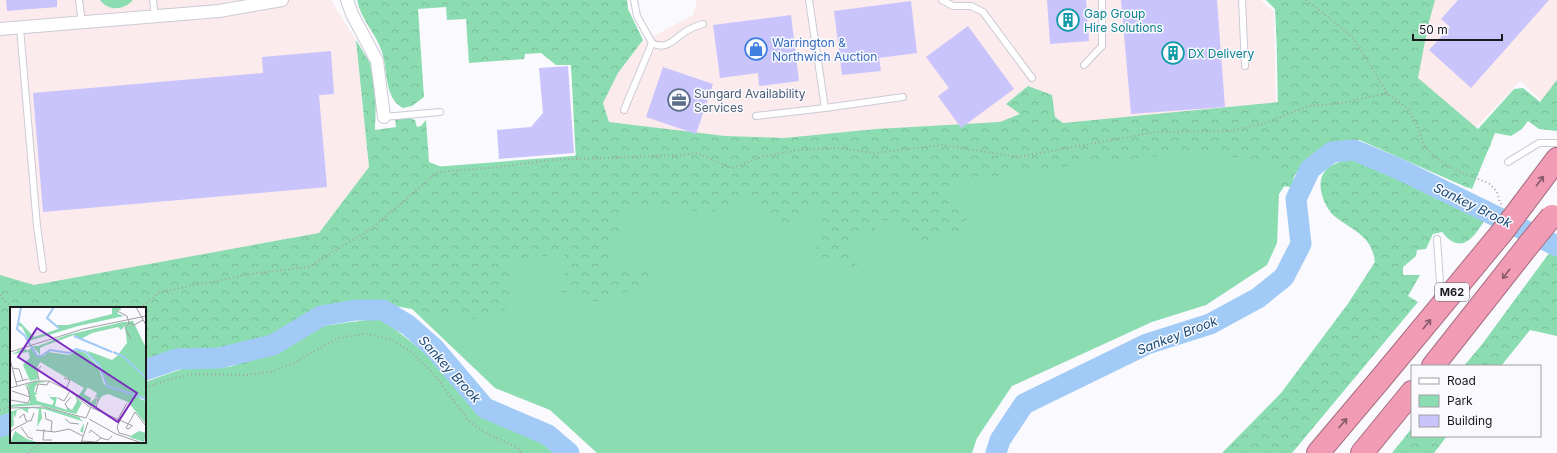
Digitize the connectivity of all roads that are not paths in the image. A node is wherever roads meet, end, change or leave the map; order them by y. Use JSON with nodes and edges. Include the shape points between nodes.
{"nodes":[{"id":1,"x":79,"y":0,"type":"edge"},
{"id":2,"x":153,"y":0,"type":"edge"},
{"id":3,"x":282,"y":0,"type":"edge"},
{"id":4,"x":347,"y":0,"type":"edge"},
{"id":5,"x":634,"y":0,"type":"edge"},
{"id":6,"x":809,"y":0,"type":"edge"},
{"id":7,"x":942,"y":0,"type":"edge"},
{"id":8,"x":1102,"y":0,"type":"edge"},
{"id":9,"x":1242,"y":0,"type":"edge"},
{"id":10,"x":264,"y":2,"type":"edge"},
{"id":11,"x":972,"y":3,"type":"edge"},
{"id":12,"x":155,"y":16,"type":"junction"},
{"id":13,"x":82,"y":23,"type":"junction"},
{"id":14,"x":702,"y":24,"type":"dead end"},
{"id":15,"x":20,"y":28,"type":"junction"},
{"id":16,"x":0,"y":29,"type":"edge"},
{"id":17,"x":652,"y":43,"type":"junction"},
{"id":18,"x":1084,"y":65,"type":"dead end"},
{"id":19,"x":1245,"y":66,"type":"dead end"},
{"id":20,"x":1032,"y":78,"type":"dead end"},
{"id":21,"x":902,"y":98,"type":"dead end"},
{"id":22,"x":825,"y":108,"type":"junction"},
{"id":23,"x":624,"y":110,"type":"dead end"},
{"id":24,"x":440,"y":112,"type":"dead end"},
{"id":25,"x":756,"y":116,"type":"dead end"},
{"id":26,"x":384,"y":117,"type":"joint"},
{"id":27,"x":1557,"y":143,"type":"edge"},
{"id":28,"x":1557,"y":159,"type":"edge"},
{"id":29,"x":1508,"y":162,"type":"dead end"},
{"id":30,"x":1554,"y":213,"type":"edge"},
{"id":31,"x":1437,"y":238,"type":"dead end"},
{"id":32,"x":44,"y":269,"type":"dead end"},
{"id":33,"x":1442,"y":305,"type":"junction"},
{"id":34,"x":1434,"y":365,"type":"edge"},
{"id":35,"x":1411,"y":393,"type":"edge"},
{"id":36,"x":1318,"y":453,"type":"edge"},
{"id":37,"x":1362,"y":453,"type":"edge"}],
"edges":[{"from":1,"to":13,"type":"lane"},
{"from":2,"to":12,"type":"lane"},
{"from":3,"to":10,"type":"street"},
{"from":4,"to":26,"type":"street","via":[[377,61]]},
{"from":5,"to":17,"type":"lane","via":[[637,16]]},
{"from":6,"to":22,"type":"lane"},
{"from":7,"to":11,"type":"lane","via":[[953,6]]},
{"from":8,"to":18,"type":"lane","via":[[1102,46]]},
{"from":9,"to":19,"type":"lane"},
{"from":10,"to":12,"type":"street","via":[[219,11]]},
{"from":11,"to":20,"type":"lane","via":[[987,17]]},
{"from":12,"to":13,"type":"street"},
{"from":13,"to":15,"type":"street"},
{"from":14,"to":17,"type":"lane","via":[[684,32],[669,44],[662,46]]},
{"from":15,"to":16,"type":"street"},
{"from":15,"to":32,"type":"lane","via":[[36,217]]},
{"from":17,"to":23,"type":"lane"},
{"from":21,"to":22,"type":"lane"},
{"from":22,"to":25,"type":"lane"},
{"from":24,"to":26,"type":"lane"},
{"from":27,"to":29,"type":"lane","via":[[1540,143]]},
{"from":33,"to":28,"type":"highway","number":"M62","one_way":true,"bridge":true,"via":[[1503,231],[1516,205]]},
{"from":30,"to":34,"type":"highway","number":"M62","one_way":true,"bridge":true},
{"from":31,"to":33,"type":"lane"},
{"from":36,"to":33,"type":"highway","number":"M62","one_way":true},
{"from":35,"to":37,"type":"highway"}]}
